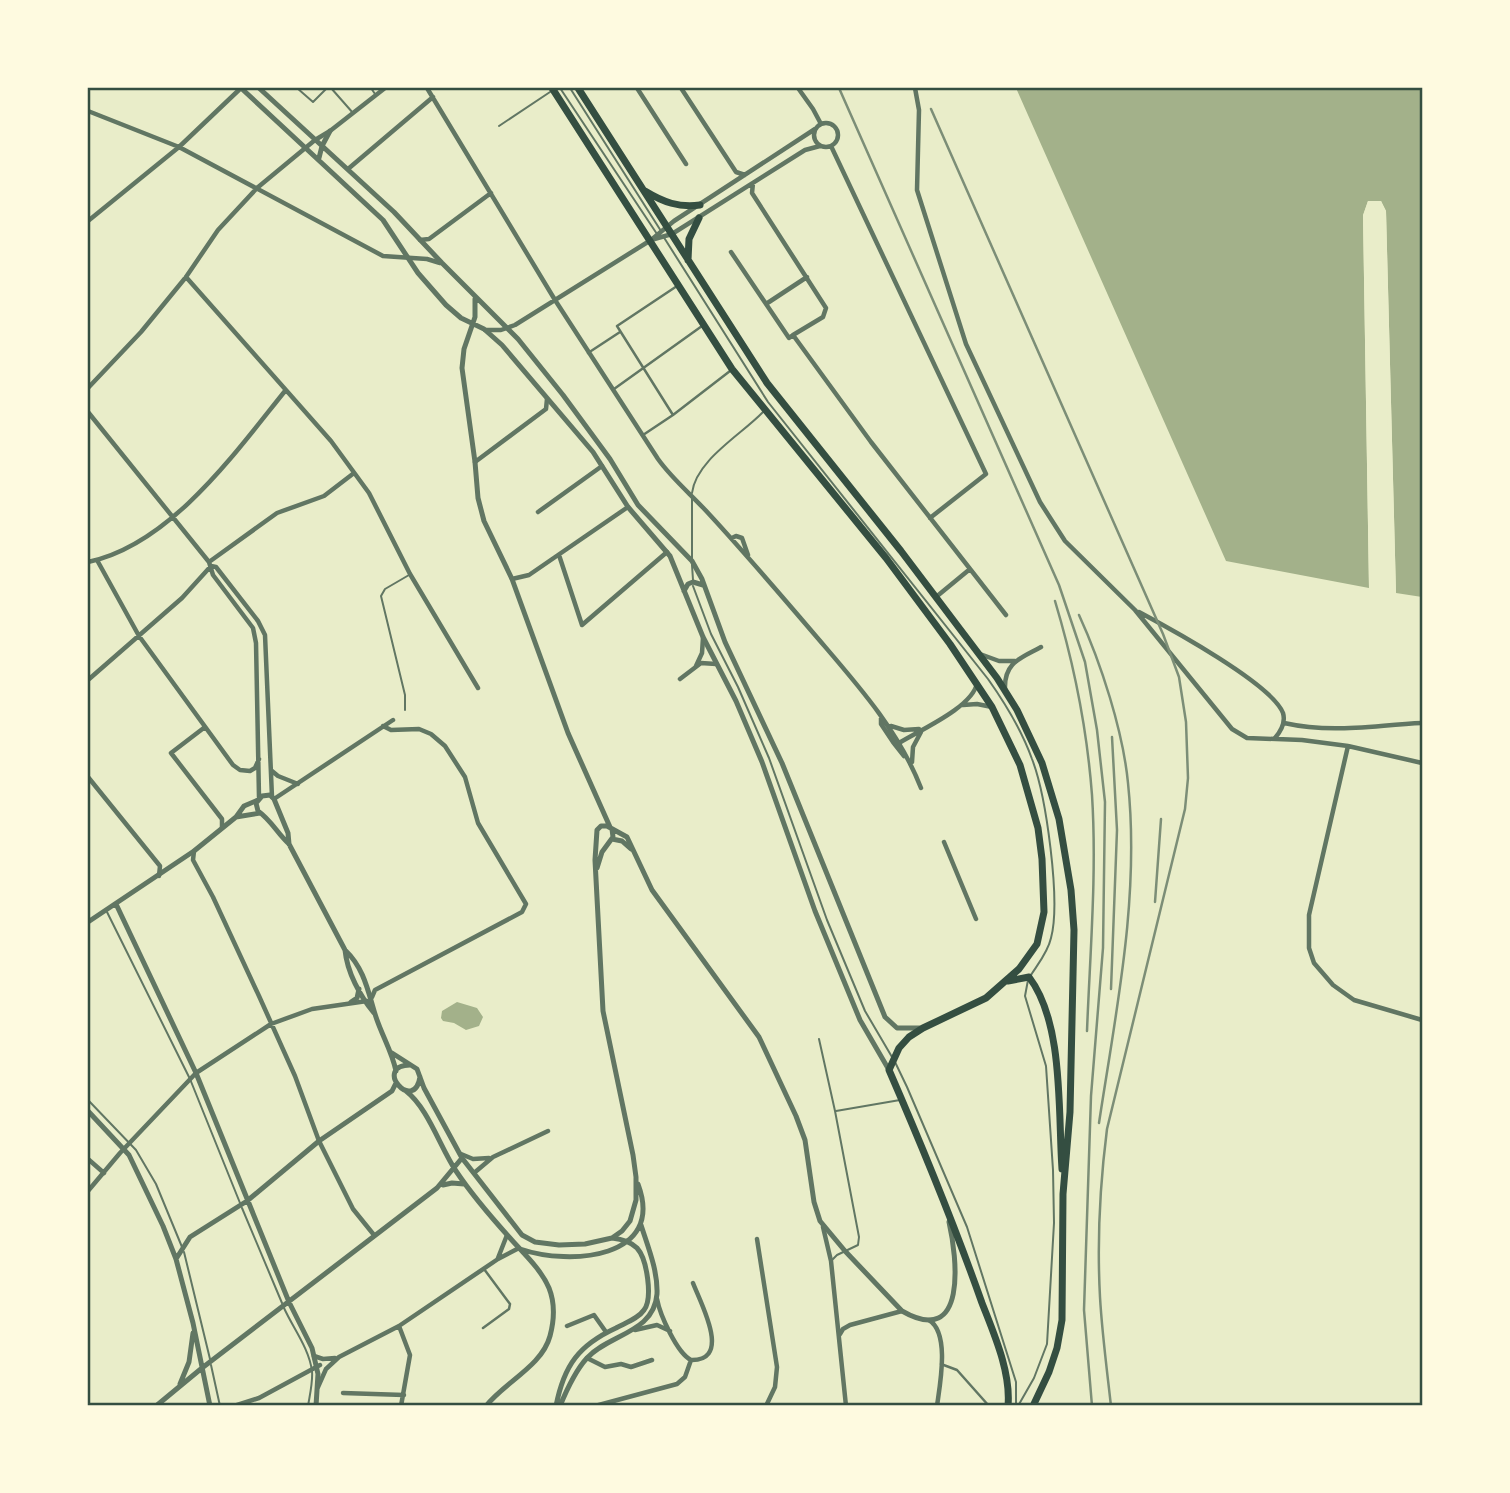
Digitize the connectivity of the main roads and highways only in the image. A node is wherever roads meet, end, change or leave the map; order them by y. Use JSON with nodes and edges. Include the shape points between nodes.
{"nodes":[{"id":1,"x":556,"y":88,"type":"edge"},
{"id":2,"x":578,"y":88,"type":"edge"},
{"id":3,"x":644,"y":191,"type":"junction"},
{"id":4,"x":701,"y":205,"type":"road end"},
{"id":5,"x":699,"y":218,"type":"road end"},
{"id":6,"x":659,"y":233,"type":"junction"},
{"id":7,"x":688,"y":261,"type":"junction"},
{"id":8,"x":1005,"y":982,"type":"junction"},
{"id":9,"x":1063,"y":1194,"type":"junction"},
{"id":10,"x":1008,"y":1405,"type":"edge"},
{"id":11,"x":1033,"y":1405,"type":"edge"}],
"edges":[{"from":1,"to":6,"type":"highway"},
{"from":2,"to":3,"type":"highway"},
{"from":3,"to":4,"type":"highway","via":[[672,204]]},
{"from":3,"to":6,"type":"highway"},
{"from":5,"to":7,"type":"highway","via":[[689,239]]},
{"from":6,"to":7,"type":"highway","via":[[673,234]]},
{"from":6,"to":8,"type":"highway","via":[[680,285],[732,369],[939,627],[977,682],[1010,744],[1038,828],[1044,886],[1043,927],[1037,944]]},
{"from":7,"to":9,"type":"highway","via":[[767,383],[979,653],[1005,690],[1042,763],[1059,818],[1074,930],[1070,1112]]},
{"from":8,"to":9,"type":"highway","via":[[1030,977],[1044,1000],[1051,1029]]},
{"from":8,"to":10,"type":"highway","via":[[986,998],[904,1042],[889,1070],[995,1339],[1008,1386]]},
{"from":9,"to":11,"type":"highway","via":[[1062,1320],[1049,1372]]}]}
